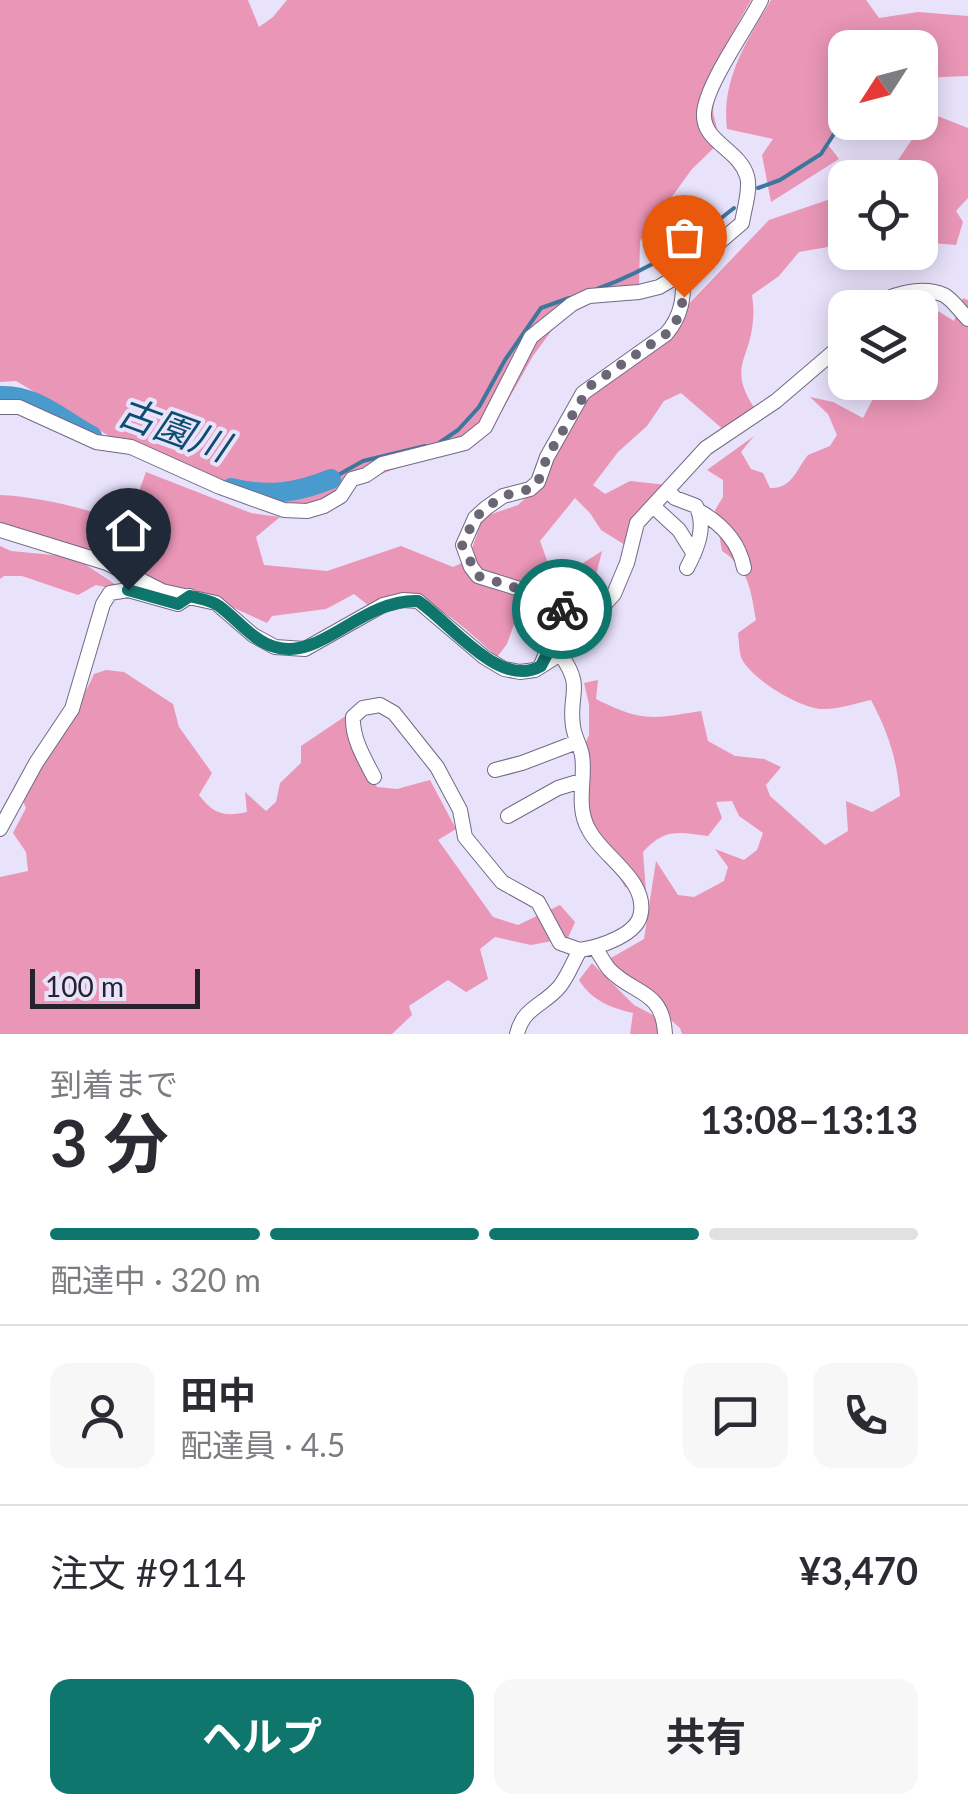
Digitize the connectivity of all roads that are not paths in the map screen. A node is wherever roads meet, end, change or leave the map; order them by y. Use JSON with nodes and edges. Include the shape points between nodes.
{"nodes":[{"id":1,"x":762,"y":0,"type":"edge"},
{"id":2,"x":683,"y":273,"type":"junction"},
{"id":3,"x":938,"y":295,"type":"edge"},
{"id":4,"x":968,"y":319,"type":"edge"},
{"id":5,"x":828,"y":357,"type":"edge"},
{"id":6,"x":0,"y":406,"type":"edge"},
{"id":7,"x":668,"y":491,"type":"junction"},
{"id":8,"x":653,"y":506,"type":"junction"},
{"id":9,"x":699,"y":511,"type":"junction"},
{"id":10,"x":0,"y":530,"type":"edge"},
{"id":11,"x":744,"y":568,"type":"dead end"},
{"id":12,"x":190,"y":596,"type":"junction"},
{"id":13,"x":560,"y":654,"type":"junction"},
{"id":14,"x":541,"y":666,"type":"junction"},
{"id":15,"x":577,"y":742,"type":"junction"},
{"id":16,"x":495,"y":770,"type":"dead end"},
{"id":17,"x":374,"y":777,"type":"dead end"},
{"id":18,"x":581,"y":781,"type":"junction"},
{"id":19,"x":508,"y":816,"type":"dead end"},
{"id":20,"x":0,"y":829,"type":"edge"},
{"id":21,"x":596,"y":948,"type":"junction"},
{"id":22,"x":580,"y":950,"type":"junction"},
{"id":23,"x":517,"y":1034,"type":"edge"},
{"id":24,"x":664,"y":1034,"type":"edge"}],
"edges":[{"from":1,"to":2,"type":"street","via":[[704,113],[707,130],[736,155],[748,179],[742,223]]},
{"from":2,"to":6,"type":"street","via":[[660,287],[572,304],[531,337],[485,427],[465,443],[382,464],[352,480],[341,496],[308,511],[284,510],[131,447],[96,442],[19,407]]},
{"from":2,"to":14,"type":"street","via":[[676,322],[583,393],[538,482],[486,508],[462,545],[478,576],[560,606],[563,628]]},
{"from":3,"to":4,"type":"street"},
{"from":5,"to":7,"type":"street","via":[[776,402],[706,448]]},
{"from":7,"to":8,"type":"street"},
{"from":7,"to":9,"type":"street"},
{"from":8,"to":9,"type":"street","via":[[679,530],[691,561]]},
{"from":8,"to":13,"type":"street","via":[[637,523],[614,594]]},
{"from":9,"to":11,"type":"street","via":[[729,535]]},
{"from":10,"to":12,"type":"street"},
{"from":12,"to":14,"type":"street","via":[[216,603],[275,647],[304,649],[384,605],[418,601],[504,670]]},
{"from":12,"to":20,"type":"street","via":[[178,604],[128,590],[110,593],[72,709]]},
{"from":13,"to":14,"type":"street"},
{"from":13,"to":15,"type":"street","via":[[571,668]]},
{"from":15,"to":16,"type":"street"},
{"from":15,"to":18,"type":"street"},
{"from":17,"to":22,"type":"street","via":[[352,724],[372,704],[394,713],[438,767],[466,837],[502,882],[538,902],[560,943]]},
{"from":18,"to":19,"type":"street"},
{"from":18,"to":21,"type":"street","via":[[586,827],[623,870],[642,908],[628,930]]},
{"from":21,"to":22,"type":"street"},
{"from":21,"to":24,"type":"street","via":[[610,970],[649,994],[662,1014]]},
{"from":22,"to":23,"type":"street","via":[[558,988],[528,1010]]}]}
